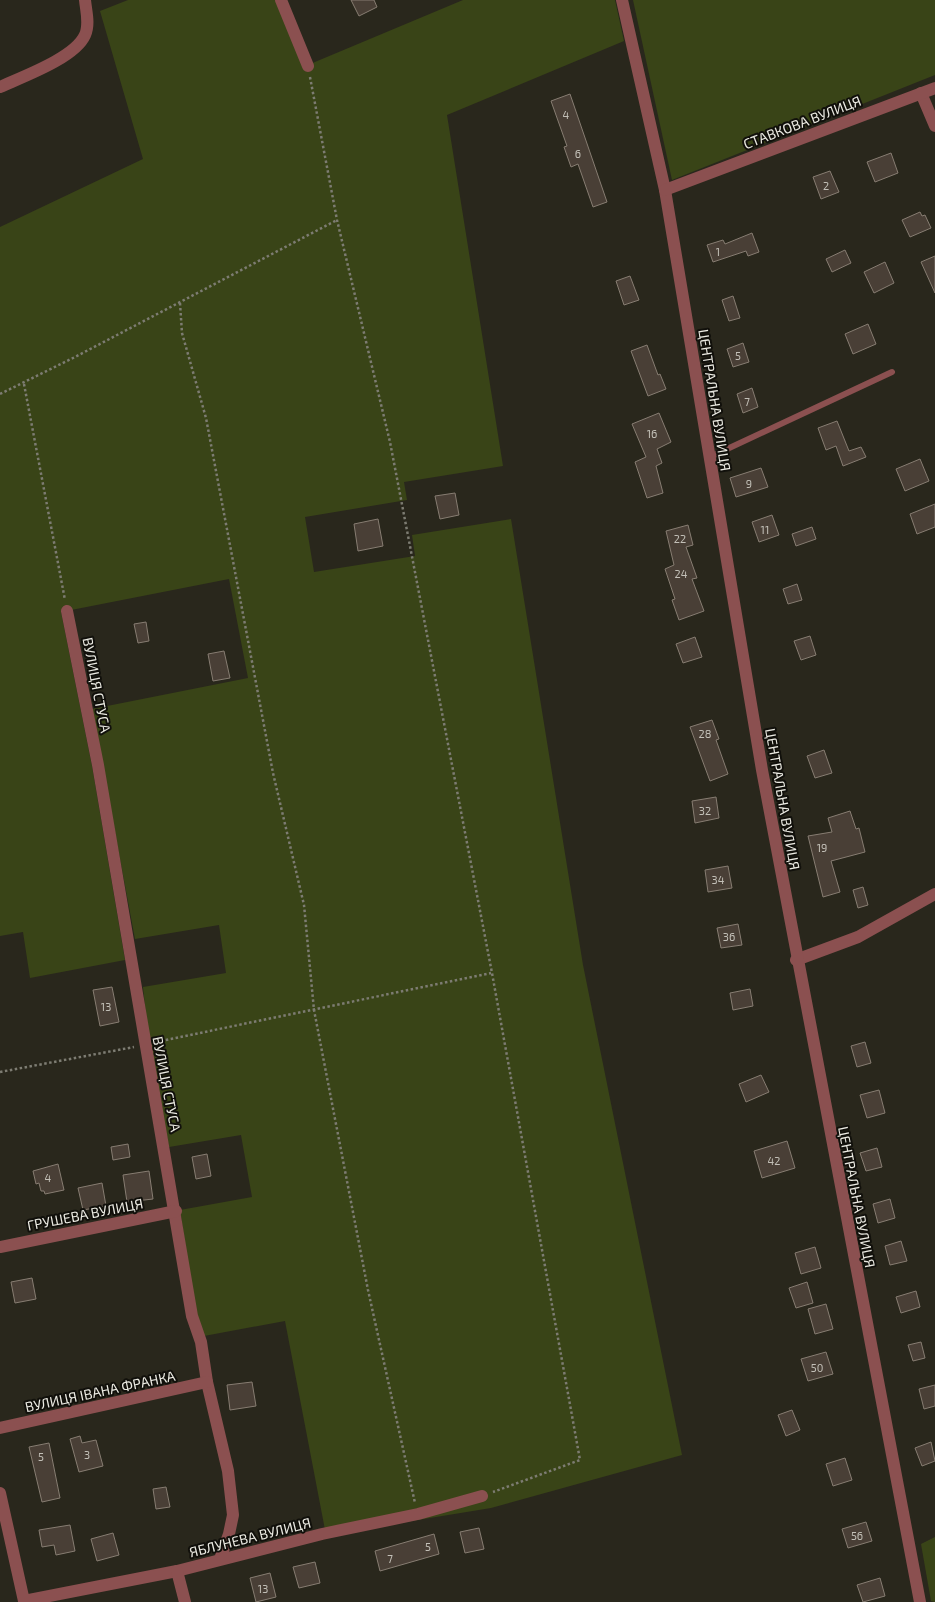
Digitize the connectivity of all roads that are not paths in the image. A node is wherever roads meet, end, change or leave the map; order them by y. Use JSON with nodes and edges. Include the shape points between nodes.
{"nodes":[{"id":1,"x":84,"y":0,"type":"edge"},
{"id":2,"x":281,"y":0,"type":"edge"},
{"id":3,"x":622,"y":0,"type":"edge"},
{"id":4,"x":308,"y":66,"type":"road end"},
{"id":5,"x":0,"y":88,"type":"edge"},
{"id":6,"x":935,"y":88,"type":"edge"},
{"id":7,"x":921,"y":93,"type":"junction"},
{"id":8,"x":935,"y":126,"type":"edge"},
{"id":9,"x":665,"y":190,"type":"junction"},
{"id":10,"x":892,"y":372,"type":"dead end"},
{"id":11,"x":710,"y":457,"type":"junction"},
{"id":12,"x":67,"y":611,"type":"road end"},
{"id":13,"x":935,"y":894,"type":"edge"},
{"id":14,"x":796,"y":960,"type":"junction"},
{"id":15,"x":176,"y":1211,"type":"junction"},
{"id":16,"x":0,"y":1247,"type":"edge"},
{"id":17,"x":206,"y":1382,"type":"junction"},
{"id":18,"x":0,"y":1428,"type":"edge"},
{"id":19,"x":0,"y":1493,"type":"edge"},
{"id":20,"x":482,"y":1496,"type":"road end"},
{"id":21,"x":220,"y":1559,"type":"junction"},
{"id":22,"x":178,"y":1571,"type":"junction"},
{"id":23,"x":24,"y":1601,"type":"edge"},
{"id":24,"x":184,"y":1602,"type":"edge"},
{"id":25,"x":920,"y":1602,"type":"edge"}],
"edges":[{"from":1,"to":5,"type":"street","via":[[88,21],[86,34],[66,54]]},
{"from":2,"to":4,"type":"street"},
{"from":3,"to":9,"type":"street","name":"ЦЕНТРАЛЬНА ВУЛИЦЯ"},
{"from":6,"to":7,"type":"street","name":"СТАВКОВА ВУЛИЦЯ"},
{"from":7,"to":8,"type":"street"},
{"from":7,"to":9,"type":"street","name":"СТАВКОВА ВУЛИЦЯ"},
{"from":9,"to":11,"type":"street","name":"ЦЕНТРАЛЬНА ВУЛИЦЯ"},
{"from":10,"to":11,"type":"lane"},
{"from":11,"to":14,"type":"street","name":"ЦЕНТРАЛЬНА ВУЛИЦЯ"},
{"from":12,"to":15,"type":"street","name":"ВУЛИЦЯ СТУСА","via":[[98,765],[144,1045]]},
{"from":13,"to":14,"type":"street","via":[[858,936]]},
{"from":14,"to":25,"type":"street","name":"ЦЕНТРАЛЬНА ВУЛИЦЯ"},
{"from":15,"to":16,"type":"street","name":"ГРУШЕВА ВУЛИЦЯ"},
{"from":15,"to":17,"type":"street","name":"ВУЛИЦЯ СТУСА"},
{"from":17,"to":18,"type":"street","name":"ВУЛИЦЯ ІВАНА ФРАНКА"},
{"from":17,"to":21,"type":"street","name":"ВУЛИЦЯ СТУСА","via":[[228,1471],[233,1515],[230,1534]]},
{"from":19,"to":23,"type":"street"},
{"from":20,"to":21,"type":"street","name":"ЯБЛУНЕВА ВУЛИЦЯ","via":[[418,1514]]},
{"from":21,"to":22,"type":"street","name":"ЯБЛУНЕВА ВУЛИЦЯ"},
{"from":22,"to":23,"type":"street","name":"ЯБЛУНЕВА ВУЛИЦЯ"},
{"from":22,"to":24,"type":"street"}]}
